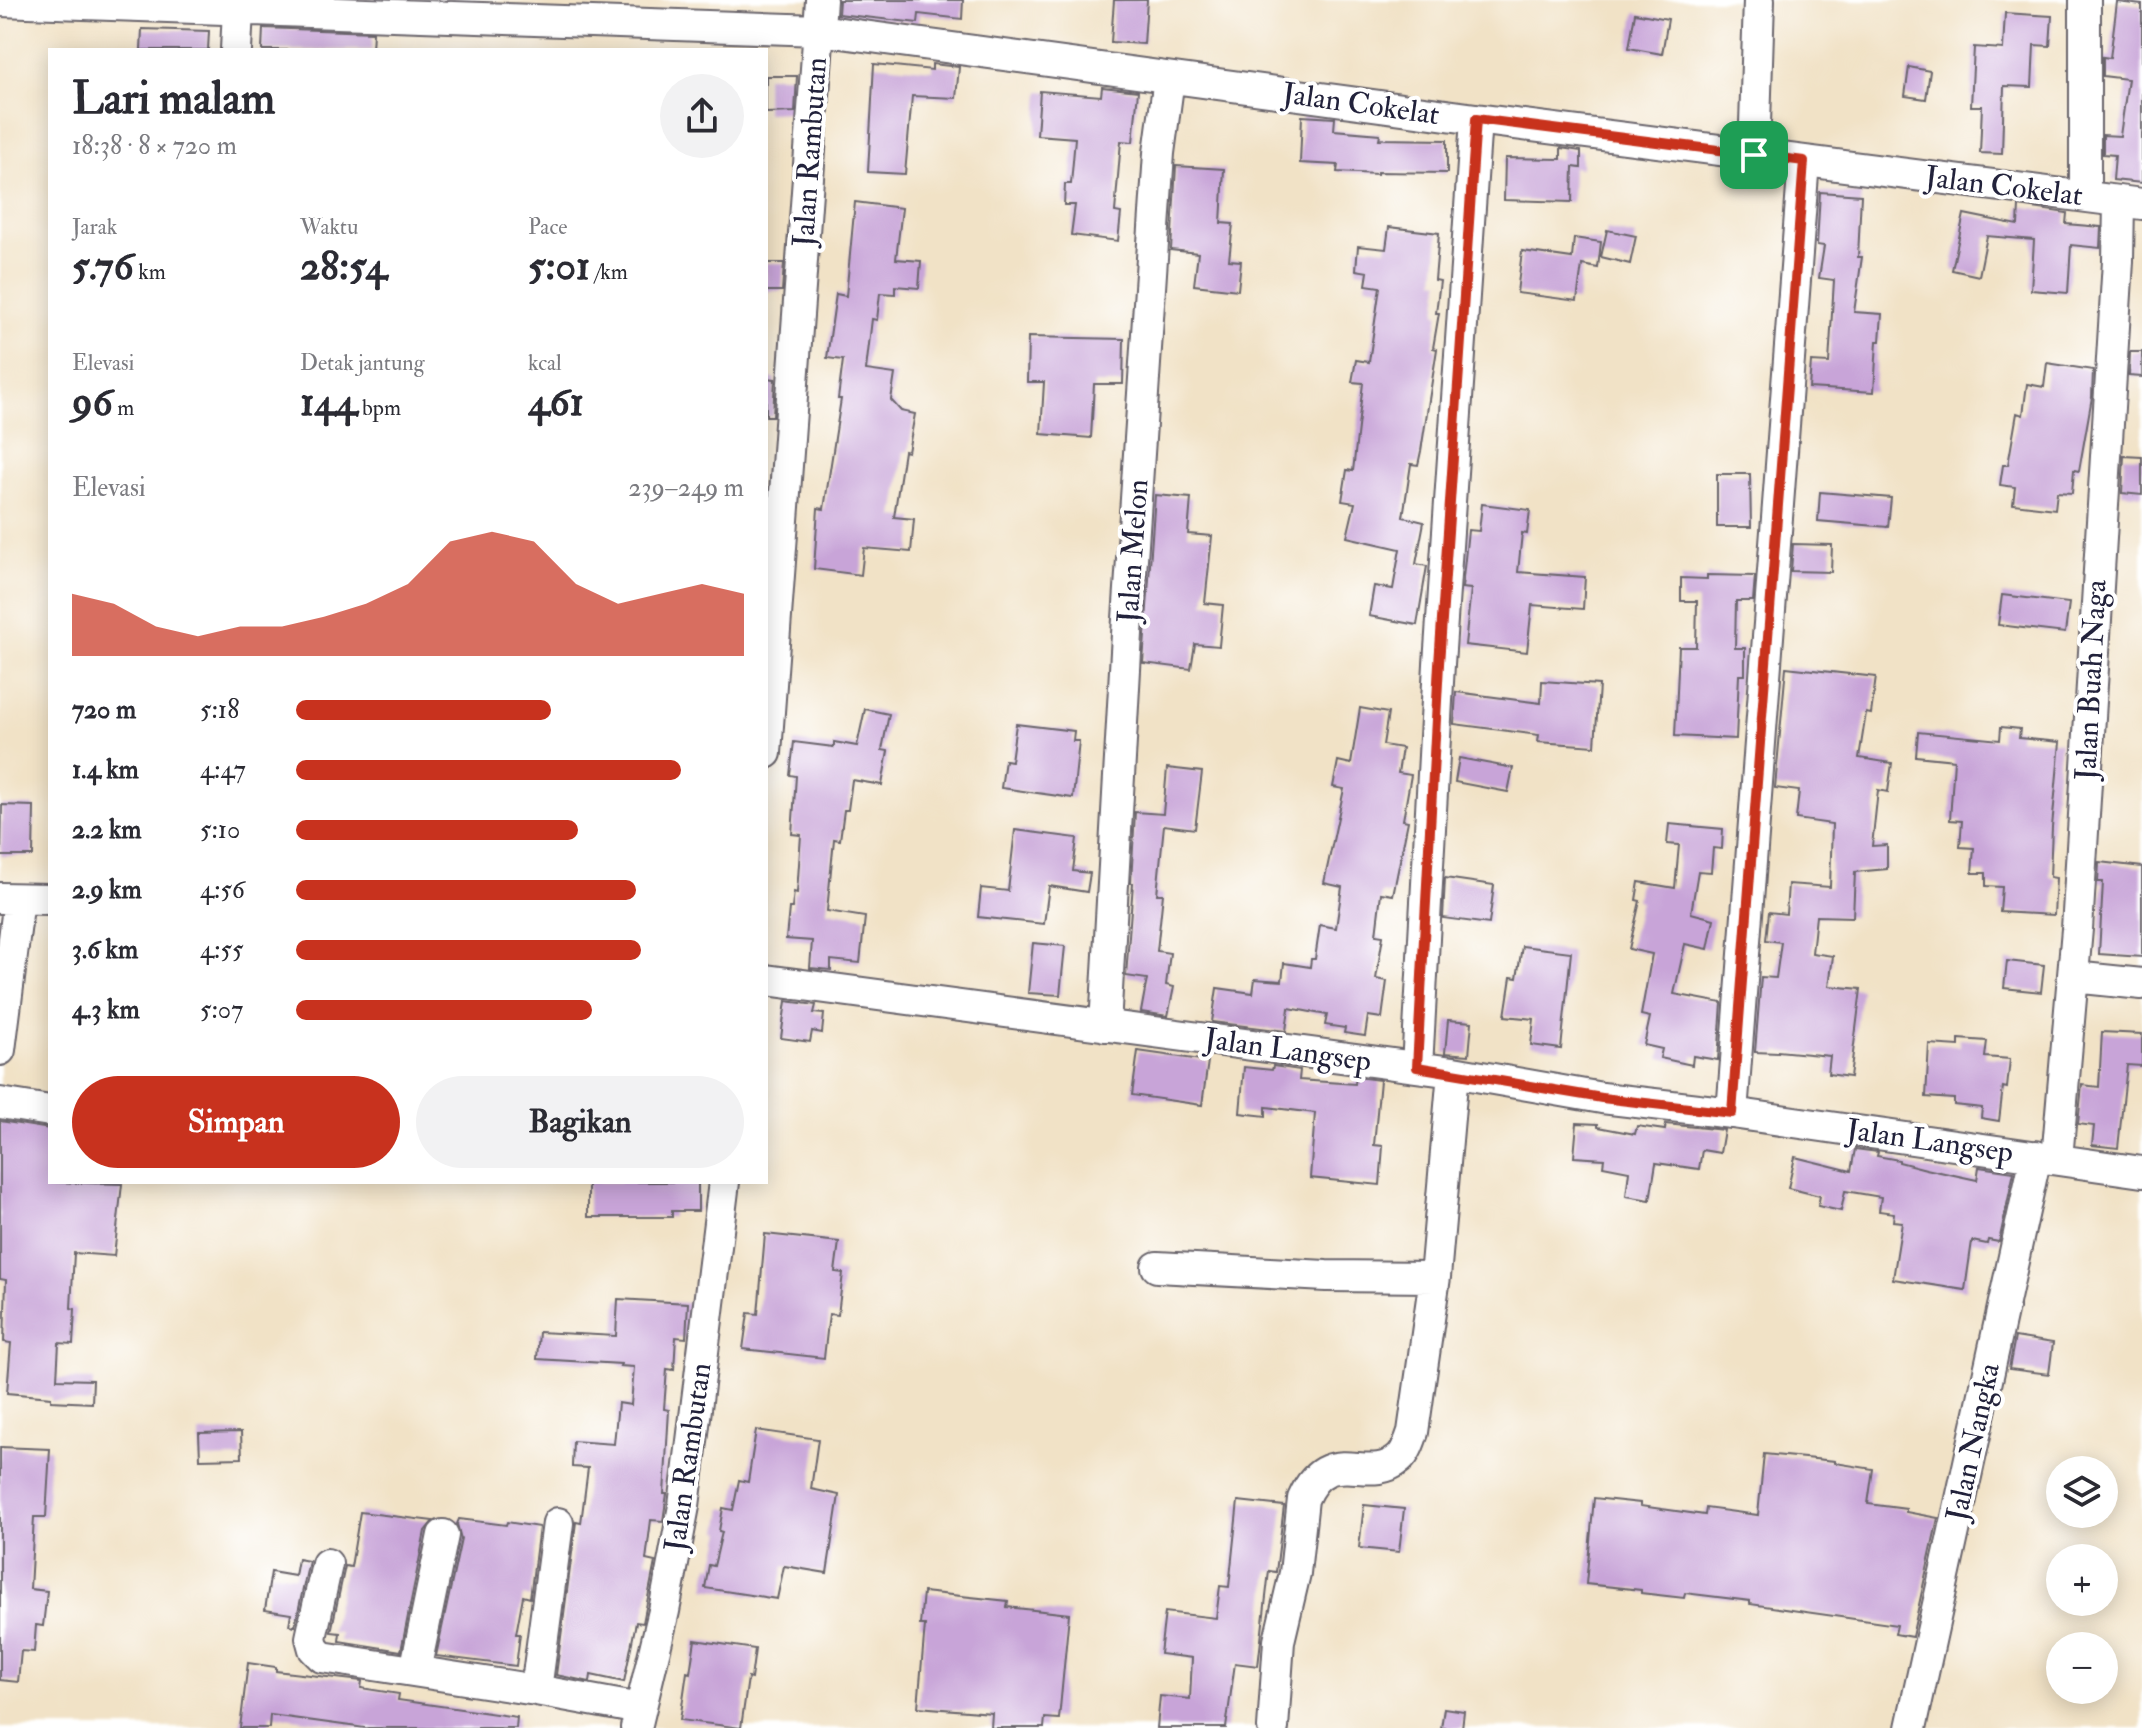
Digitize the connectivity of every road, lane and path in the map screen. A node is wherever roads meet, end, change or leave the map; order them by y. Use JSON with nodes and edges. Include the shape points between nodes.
{"nodes":[{"id":1,"x":821,"y":0,"type":"edge"},
{"id":2,"x":1759,"y":0,"type":"edge"},
{"id":3,"x":2085,"y":0,"type":"edge"},
{"id":4,"x":0,"y":1,"type":"edge"},
{"id":5,"x":238,"y":9,"type":"junction"},
{"id":6,"x":819,"y":30,"type":"junction"},
{"id":7,"x":236,"y":48,"type":"edge"},
{"id":8,"x":1169,"y":78,"type":"junction"},
{"id":9,"x":1476,"y":119,"type":"junction"},
{"id":10,"x":1754,"y":155,"type":"junction"},
{"id":11,"x":1804,"y":161,"type":"junction"},
{"id":12,"x":2085,"y":195,"type":"junction"},
{"id":13,"x":2130,"y":202,"type":"edge"},
{"id":14,"x":768,"y":726,"type":"edge"},
{"id":15,"x":10,"y":899,"type":"edge"},
{"id":16,"x":48,"y":899,"type":"edge"},
{"id":17,"x":2073,"y":977,"type":"junction"},
{"id":18,"x":768,"y":980,"type":"edge"},
{"id":19,"x":2142,"y":984,"type":"edge"},
{"id":20,"x":1105,"y":1026,"type":"junction"},
{"id":21,"x":0,"y":1050,"type":"edge"},
{"id":22,"x":1417,"y":1067,"type":"junction"},
{"id":23,"x":1453,"y":1072,"type":"junction"},
{"id":24,"x":0,"y":1103,"type":"edge"},
{"id":25,"x":48,"y":1111,"type":"edge"},
{"id":26,"x":1732,"y":1113,"type":"junction"},
{"id":27,"x":2047,"y":1158,"type":"junction"},
{"id":28,"x":2142,"y":1172,"type":"edge"},
{"id":29,"x":724,"y":1184,"type":"edge"},
{"id":30,"x":1157,"y":1267,"type":"dead end"},
{"id":31,"x":1435,"y":1277,"type":"junction"},
{"id":32,"x":558,"y":1523,"type":"dead end"},
{"id":33,"x":443,"y":1535,"type":"dead end"},
{"id":34,"x":327,"y":1564,"type":"dead end"},
{"id":35,"x":415,"y":1671,"type":"junction"},
{"id":36,"x":536,"y":1690,"type":"junction"},
{"id":37,"x":638,"y":1723,"type":"edge"},
{"id":38,"x":1273,"y":1728,"type":"edge"},
{"id":39,"x":1911,"y":1728,"type":"edge"}],
"edges":[{"from":1,"to":6,"type":"street","name":"Jalan Rambutan"},
{"from":2,"to":10,"type":"street"},
{"from":3,"to":12,"type":"street"},
{"from":4,"to":5,"type":"street","name":"Jalan Cokelat"},
{"from":5,"to":6,"type":"street","name":"Jalan Cokelat"},
{"from":5,"to":7,"type":"street"},
{"from":6,"to":8,"type":"street","name":"Jalan Cokelat"},
{"from":6,"to":14,"type":"street","name":"Jalan Rambutan"},
{"from":8,"to":9,"type":"street","name":"Jalan Cokelat"},
{"from":8,"to":20,"type":"street","name":"Jalan Melon","via":[[1159,153]]},
{"from":9,"to":10,"type":"street","name":"Jalan Cokelat"},
{"from":9,"to":22,"type":"street"},
{"from":10,"to":11,"type":"street","name":"Jalan Cokelat"},
{"from":11,"to":12,"type":"street","name":"Jalan Cokelat"},
{"from":11,"to":26,"type":"street"},
{"from":12,"to":13,"type":"street","name":"Jalan Cokelat"},
{"from":13,"to":17,"type":"street","name":"Jalan Buah Naga","via":[[2118,261]]},
{"from":15,"to":16,"type":"street"},
{"from":15,"to":21,"type":"street"},
{"from":17,"to":19,"type":"street"},
{"from":17,"to":27,"type":"street","name":"Jalan Buah Naga"},
{"from":18,"to":20,"type":"street","name":"Jalan Langsep"},
{"from":20,"to":22,"type":"street","name":"Jalan Langsep"},
{"from":22,"to":23,"type":"street","name":"Jalan Langsep"},
{"from":23,"to":26,"type":"street","name":"Jalan Langsep","via":[[1602,1098]]},
{"from":23,"to":31,"type":"street"},
{"from":24,"to":25,"type":"street"},
{"from":26,"to":27,"type":"street","name":"Jalan Langsep"},
{"from":27,"to":28,"type":"street","name":"Jalan Langsep"},
{"from":27,"to":39,"type":"street","name":"Jalan Nangka"},
{"from":29,"to":37,"type":"street","name":"Jalan Rambutan","via":[[684,1506]]},
{"from":30,"to":31,"type":"street"},
{"from":31,"to":38,"type":"street","via":[[1413,1432],[1404,1453],[1382,1467],[1328,1470],[1314,1478],[1303,1499],[1295,1573],[1279,1641]]},
{"from":32,"to":36,"type":"street"},
{"from":33,"to":35,"type":"street"},
{"from":34,"to":35,"type":"street","via":[[311,1638],[317,1653]]},
{"from":35,"to":36,"type":"street"},
{"from":36,"to":37,"type":"street"}]}
